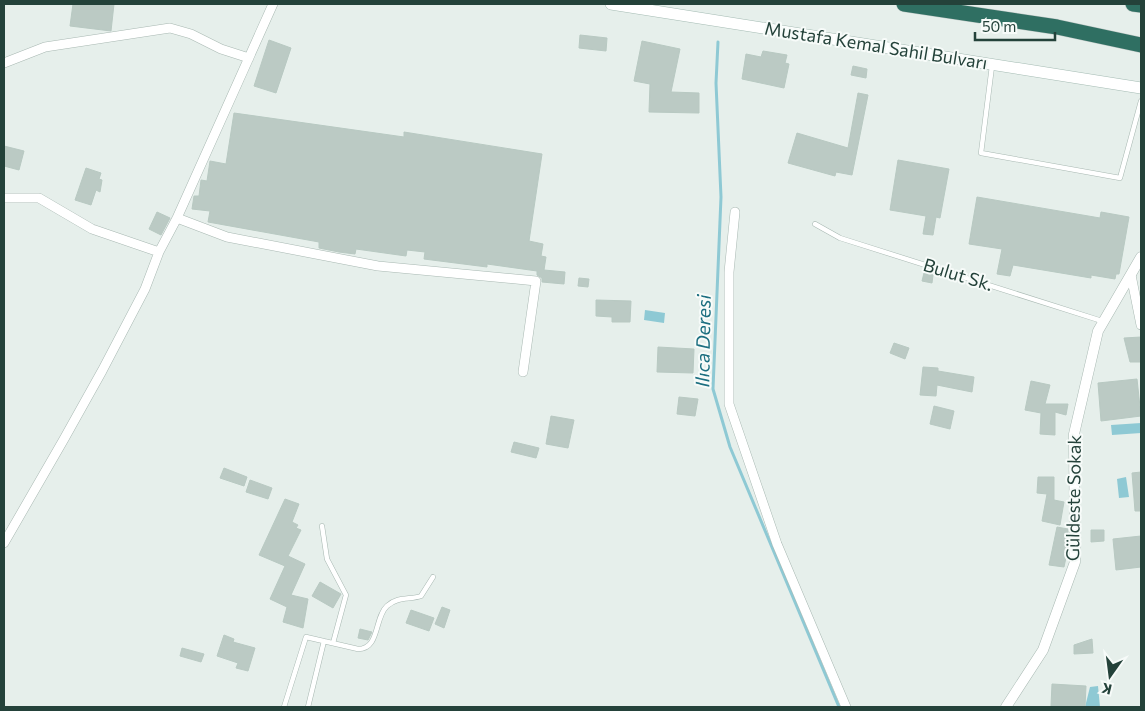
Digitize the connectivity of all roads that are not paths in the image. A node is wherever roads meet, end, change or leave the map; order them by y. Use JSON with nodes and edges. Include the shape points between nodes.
{"nodes":[{"id":1,"x":273,"y":4,"type":"edge"},
{"id":2,"x":612,"y":4,"type":"edge"},
{"id":3,"x":904,"y":4,"type":"edge"},
{"id":4,"x":1134,"y":4,"type":"edge"},
{"id":5,"x":1141,"y":5,"type":"edge"},
{"id":6,"x":1141,"y":45,"type":"edge"},
{"id":7,"x":249,"y":58,"type":"junction"},
{"id":8,"x":4,"y":63,"type":"edge"},
{"id":9,"x":992,"y":65,"type":"junction"},
{"id":10,"x":1141,"y":88,"type":"edge"},
{"id":11,"x":1141,"y":102,"type":"edge"},
{"id":12,"x":4,"y":198,"type":"edge"},
{"id":13,"x":735,"y":212,"type":"dead end"},
{"id":14,"x":177,"y":218,"type":"junction"},
{"id":15,"x":815,"y":224,"type":"dead end"},
{"id":16,"x":159,"y":252,"type":"junction"},
{"id":17,"x":1141,"y":257,"type":"edge"},
{"id":18,"x":1130,"y":275,"type":"junction"},
{"id":19,"x":1104,"y":321,"type":"junction"},
{"id":20,"x":1141,"y":325,"type":"edge"},
{"id":21,"x":523,"y":372,"type":"dead end"},
{"id":22,"x":322,"y":526,"type":"dead end"},
{"id":23,"x":4,"y":543,"type":"edge"},
{"id":24,"x":433,"y":577,"type":"dead end"},
{"id":25,"x":324,"y":641,"type":"junction"},
{"id":26,"x":333,"y":643,"type":"junction"},
{"id":27,"x":284,"y":707,"type":"edge"},
{"id":28,"x":308,"y":707,"type":"edge"},
{"id":29,"x":846,"y":707,"type":"edge"},
{"id":30,"x":1006,"y":707,"type":"edge"}],
"edges":[{"from":1,"to":7,"type":"street"},
{"from":2,"to":9,"type":"main road","name":"Mustafa Kemal Sahil Bulvarı"},
{"from":3,"to":6,"type":"highway","via":[[1057,27]]},
{"from":4,"to":5,"type":"highway"},
{"from":7,"to":8,"type":"street","via":[[170,28],[45,47]]},
{"from":7,"to":14,"type":"street"},
{"from":9,"to":10,"type":"main road","name":"Mustafa Kemal Sahil Bulvarı"},
{"from":9,"to":11,"type":"lane","via":[[981,153],[1120,178]]},
{"from":12,"to":16,"type":"street","via":[[39,198],[92,229]]},
{"from":13,"to":29,"type":"street","via":[[729,272],[728,404],[777,544]]},
{"from":14,"to":16,"type":"street"},
{"from":14,"to":21,"type":"street","via":[[227,237],[378,266],[536,281]]},
{"from":15,"to":19,"type":"lane","name":"Bulut Sk.","via":[[840,238]]},
{"from":16,"to":23,"type":"street","via":[[145,289],[102,370]]},
{"from":17,"to":18,"type":"street","name":"Güldeste Sokak"},
{"from":18,"to":19,"type":"street","name":"Güldeste Sokak"},
{"from":18,"to":20,"type":"street"},
{"from":19,"to":30,"type":"street","name":"Güldeste Sokak","via":[[1098,331],[1074,434],[1075,562],[1043,650]]},
{"from":22,"to":26,"type":"lane","via":[[327,559],[346,595]]},
{"from":24,"to":26,"type":"lane","via":[[421,596],[398,599],[384,609],[372,644],[367,648]]},
{"from":25,"to":26,"type":"lane"},
{"from":25,"to":27,"type":"lane","via":[[306,637]]},
{"from":25,"to":28,"type":"lane"}]}
